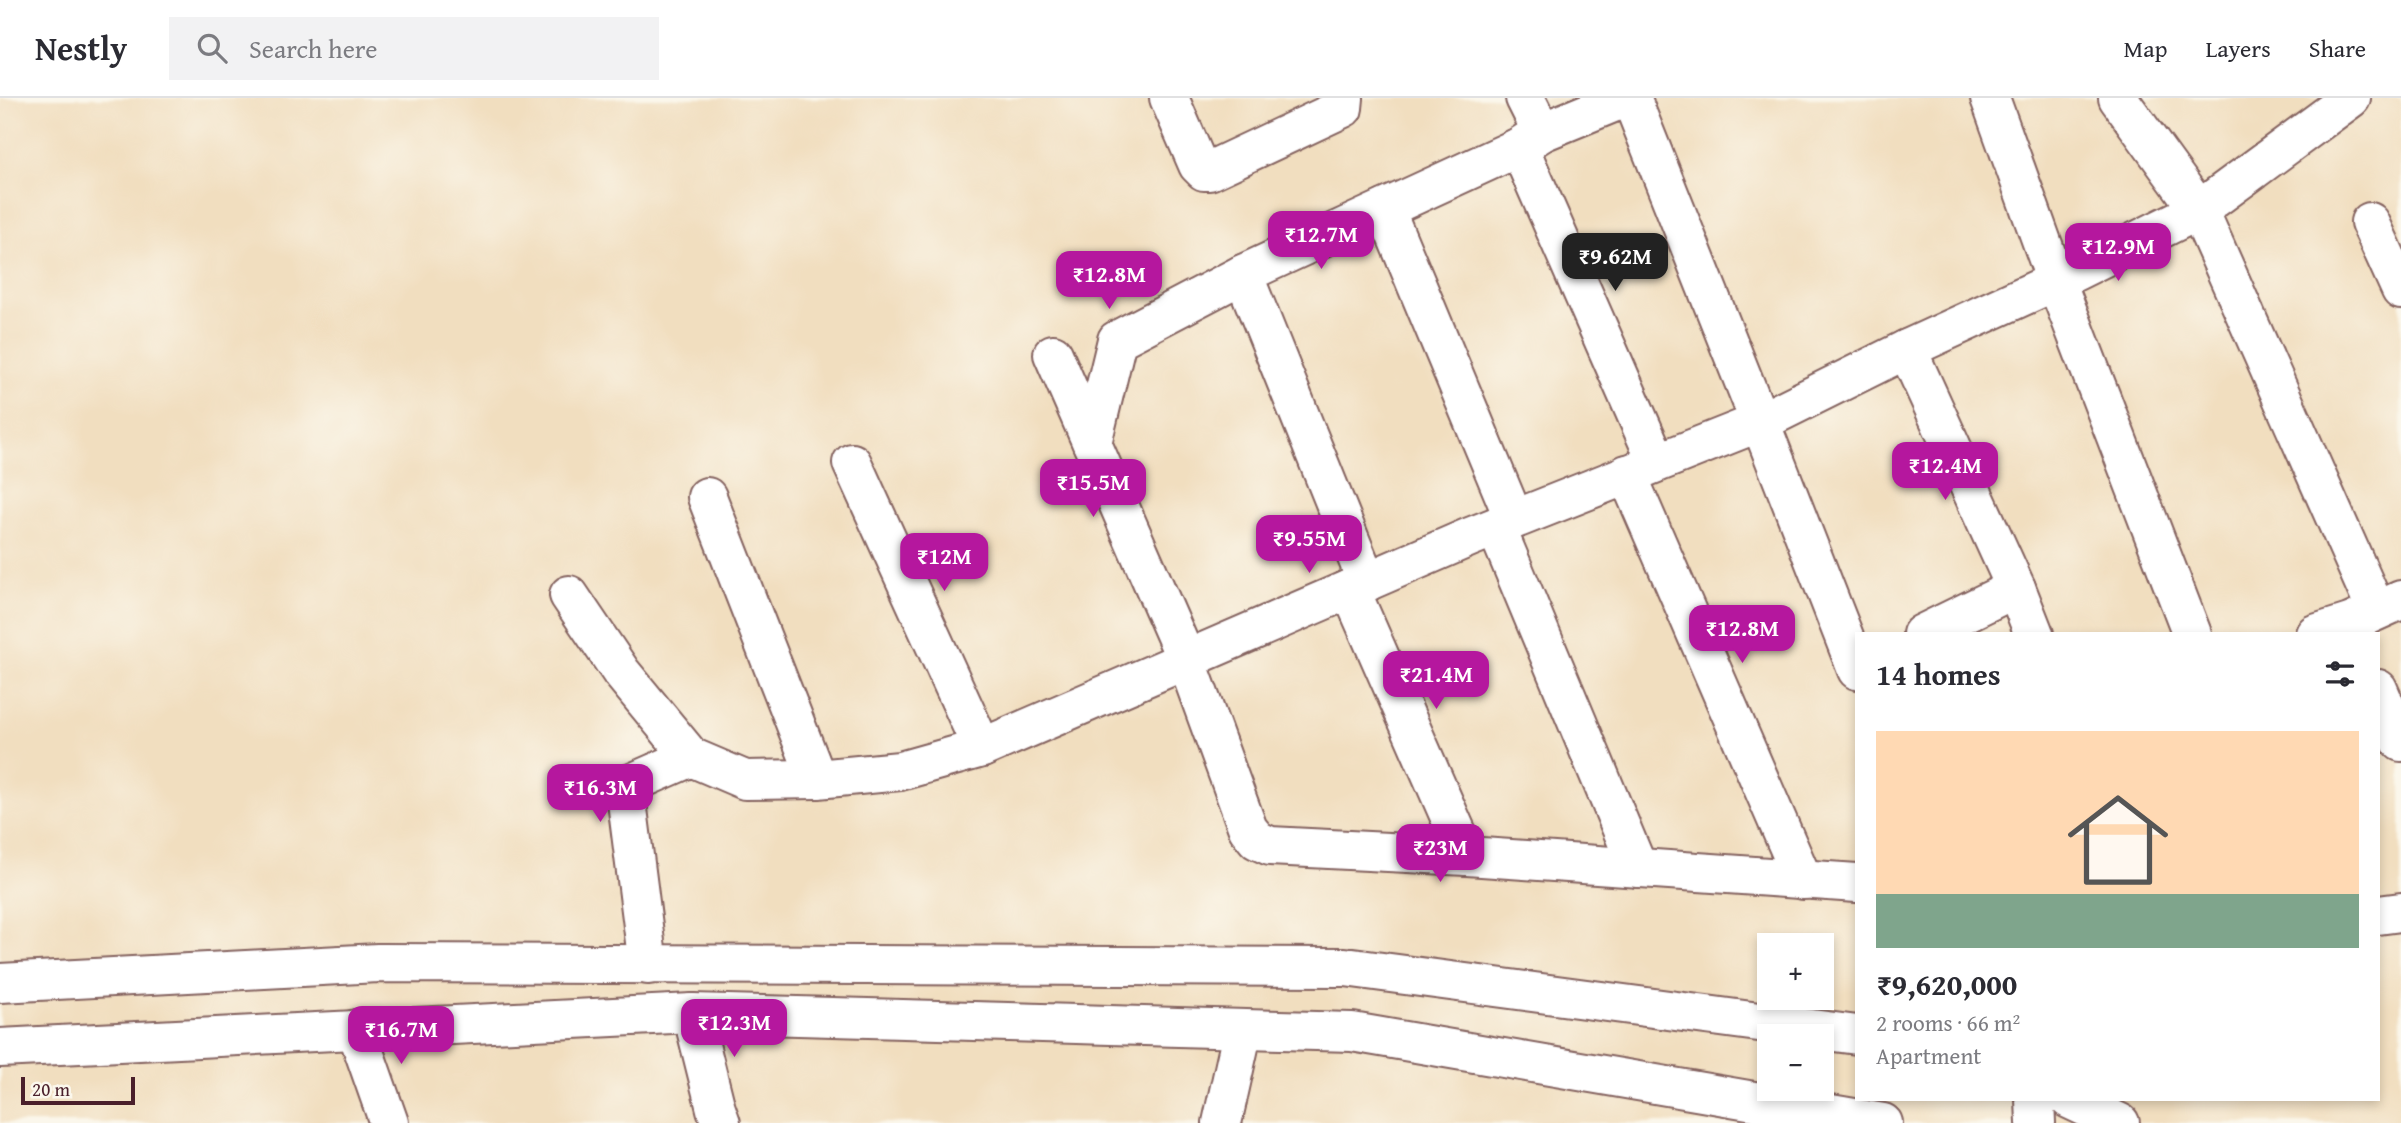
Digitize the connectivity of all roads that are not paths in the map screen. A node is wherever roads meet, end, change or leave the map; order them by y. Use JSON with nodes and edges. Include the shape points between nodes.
{"nodes":[{"id":1,"x":1169,"y":98,"type":"edge"},
{"id":2,"x":1344,"y":98,"type":"edge"},
{"id":3,"x":1525,"y":98,"type":"edge"},
{"id":4,"x":1625,"y":98,"type":"edge"},
{"id":5,"x":1631,"y":98,"type":"edge"},
{"id":6,"x":1990,"y":98,"type":"edge"},
{"id":7,"x":2118,"y":98,"type":"edge"},
{"id":8,"x":2351,"y":98,"type":"edge"},
{"id":9,"x":1530,"y":140,"type":"junction"},
{"id":10,"x":1385,"y":209,"type":"junction"},
{"id":11,"x":2199,"y":210,"type":"junction"},
{"id":12,"x":2370,"y":222,"type":"dead end"},
{"id":13,"x":1243,"y":274,"type":"junction"},
{"id":14,"x":2056,"y":281,"type":"junction"},
{"id":15,"x":2401,"y":290,"type":"edge"},
{"id":16,"x":1907,"y":349,"type":"junction"},
{"id":17,"x":1053,"y":354,"type":"dead end"},
{"id":18,"x":1760,"y":422,"type":"junction"},
{"id":19,"x":1092,"y":443,"type":"junction"},
{"id":20,"x":852,"y":463,"type":"dead end"},
{"id":21,"x":1642,"y":468,"type":"junction"},
{"id":22,"x":707,"y":497,"type":"dead end"},
{"id":23,"x":1505,"y":523,"type":"junction"},
{"id":24,"x":1358,"y":586,"type":"junction"},
{"id":25,"x":2016,"y":588,"type":"junction"},
{"id":26,"x":569,"y":595,"type":"dead end"},
{"id":27,"x":2359,"y":620,"type":"edge"},
{"id":28,"x":1926,"y":632,"type":"edge"},
{"id":29,"x":2033,"y":632,"type":"edge"},
{"id":30,"x":2191,"y":632,"type":"edge"},
{"id":31,"x":1186,"y":659,"type":"junction"},
{"id":32,"x":1855,"y":664,"type":"edge"},
{"id":33,"x":2380,"y":694,"type":"edge"},
{"id":34,"x":2401,"y":742,"type":"edge"},
{"id":35,"x":982,"y":748,"type":"junction"},
{"id":36,"x":691,"y":757,"type":"junction"},
{"id":37,"x":817,"y":779,"type":"junction"},
{"id":38,"x":1467,"y":856,"type":"junction"},
{"id":39,"x":1638,"y":868,"type":"junction"},
{"id":40,"x":1803,"y":880,"type":"junction"},
{"id":41,"x":1855,"y":883,"type":"edge"},
{"id":42,"x":2401,"y":912,"type":"edge"},
{"id":43,"x":2380,"y":915,"type":"edge"},
{"id":44,"x":648,"y":965,"type":"junction"},
{"id":45,"x":0,"y":983,"type":"edge"},
{"id":46,"x":692,"y":1013,"type":"junction"},
{"id":47,"x":356,"y":1029,"type":"junction"},
{"id":48,"x":1243,"y":1029,"type":"junction"},
{"id":49,"x":1855,"y":1035,"type":"edge"},
{"id":50,"x":0,"y":1048,"type":"edge"},
{"id":51,"x":2035,"y":1101,"type":"edge"},
{"id":52,"x":2073,"y":1101,"type":"edge"},
{"id":53,"x":389,"y":1123,"type":"edge"},
{"id":54,"x":721,"y":1123,"type":"edge"},
{"id":55,"x":1222,"y":1123,"type":"edge"},
{"id":56,"x":1883,"y":1123,"type":"edge"},
{"id":57,"x":2036,"y":1123,"type":"edge"},
{"id":58,"x":2120,"y":1123,"type":"edge"}],
"edges":[{"from":1,"to":2,"type":"street","via":[[1198,165],[1209,172],[1343,108]]},
{"from":3,"to":9,"type":"street"},
{"from":4,"to":9,"type":"street"},
{"from":5,"to":18,"type":"street"},
{"from":6,"to":14,"type":"street"},
{"from":7,"to":11,"type":"street"},
{"from":8,"to":11,"type":"street"},
{"from":9,"to":10,"type":"street"},
{"from":9,"to":21,"type":"street"},
{"from":10,"to":13,"type":"street"},
{"from":10,"to":23,"type":"street"},
{"from":11,"to":14,"type":"street"},
{"from":11,"to":27,"type":"street"},
{"from":12,"to":15,"type":"street"},
{"from":13,"to":19,"type":"street","via":[[1117,340]]},
{"from":13,"to":24,"type":"street"},
{"from":14,"to":16,"type":"street"},
{"from":14,"to":30,"type":"street"},
{"from":16,"to":18,"type":"street"},
{"from":16,"to":25,"type":"street"},
{"from":17,"to":19,"type":"street"},
{"from":18,"to":21,"type":"street"},
{"from":18,"to":32,"type":"street"},
{"from":19,"to":31,"type":"street"},
{"from":20,"to":35,"type":"street"},
{"from":21,"to":23,"type":"street"},
{"from":21,"to":40,"type":"street"},
{"from":22,"to":37,"type":"street"},
{"from":23,"to":24,"type":"street"},
{"from":23,"to":39,"type":"street"},
{"from":24,"to":31,"type":"street"},
{"from":24,"to":38,"type":"street"},
{"from":25,"to":28,"type":"street"},
{"from":25,"to":29,"type":"street"},
{"from":26,"to":36,"type":"street","via":[[621,672]]},
{"from":31,"to":35,"type":"street"},
{"from":31,"to":38,"type":"street","via":[[1248,829],[1257,839],[1270,846]]},
{"from":33,"to":34,"type":"street"},
{"from":35,"to":37,"type":"street","via":[[900,771]]},
{"from":36,"to":37,"type":"street","via":[[745,780]]},
{"from":36,"to":44,"type":"street","via":[[625,786]]},
{"from":38,"to":39,"type":"street"},
{"from":39,"to":40,"type":"street"},
{"from":40,"to":41,"type":"street"},
{"from":42,"to":43,"type":"street"},
{"from":44,"to":45,"type":"street","via":[[378,963]]},
{"from":44,"to":49,"type":"street","via":[[1345,967]]},
{"from":46,"to":47,"type":"street"},
{"from":46,"to":48,"type":"street"},
{"from":46,"to":54,"type":"street"},
{"from":47,"to":50,"type":"street"},
{"from":47,"to":53,"type":"street"},
{"from":48,"to":55,"type":"street"},
{"from":48,"to":56,"type":"street","via":[[1352,1032]]},
{"from":51,"to":57,"type":"street"},
{"from":52,"to":58,"type":"street"}]}
